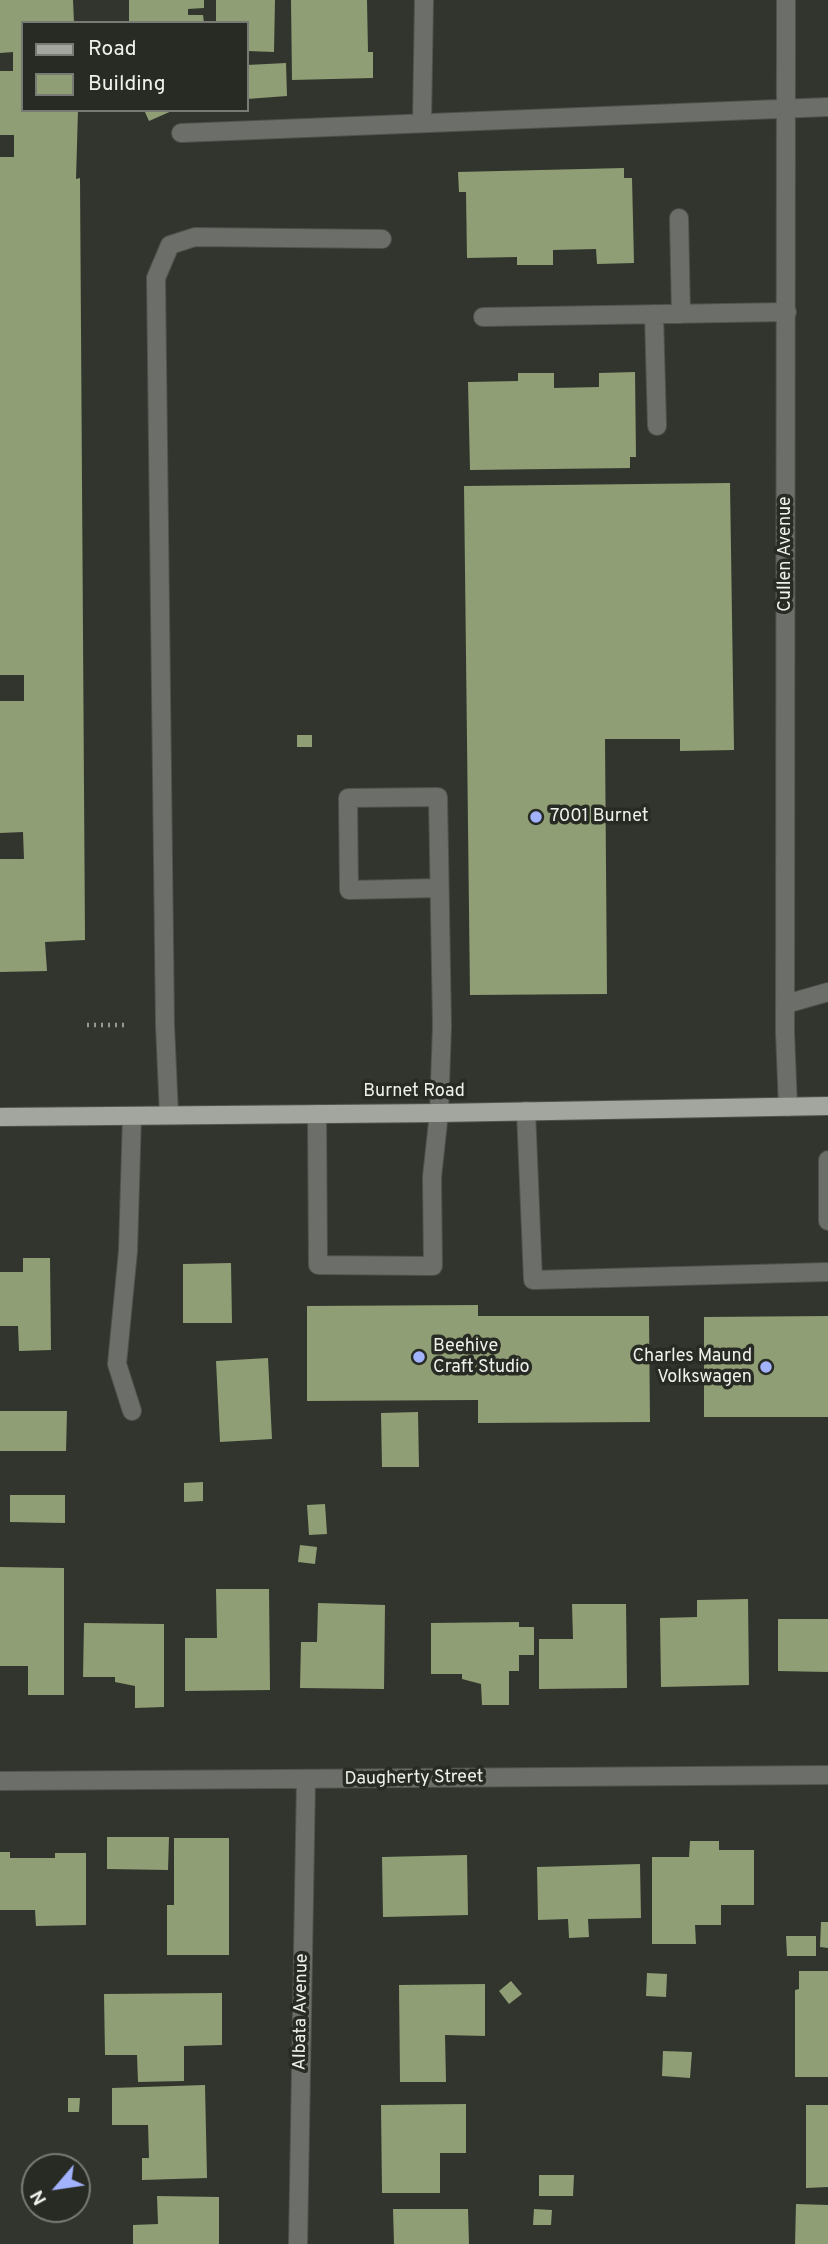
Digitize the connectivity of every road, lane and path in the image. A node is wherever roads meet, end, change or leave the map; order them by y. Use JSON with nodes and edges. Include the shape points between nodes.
{"nodes":[{"id":1,"x":424,"y":0,"type":"edge"},
{"id":2,"x":786,"y":0,"type":"edge"},
{"id":3,"x":828,"y":107,"type":"edge"},
{"id":4,"x":786,"y":109,"type":"junction"},
{"id":5,"x":422,"y":123,"type":"junction"},
{"id":6,"x":181,"y":133,"type":"dead end"},
{"id":7,"x":678,"y":218,"type":"dead end"},
{"id":8,"x":382,"y":239,"type":"dead end"},
{"id":9,"x":787,"y":312,"type":"junction"},
{"id":10,"x":654,"y":314,"type":"junction"},
{"id":11,"x":681,"y":314,"type":"junction"},
{"id":12,"x":483,"y":317,"type":"dead end"},
{"id":13,"x":657,"y":426,"type":"dead end"},
{"id":14,"x":439,"y":888,"type":"junction"},
{"id":15,"x":828,"y":992,"type":"edge"},
{"id":16,"x":786,"y":1004,"type":"junction"},
{"id":17,"x":87,"y":1025,"type":"dead end"},
{"id":18,"x":124,"y":1026,"type":"dead end"},
{"id":19,"x":788,"y":1107,"type":"junction"},
{"id":20,"x":828,"y":1107,"type":"edge"},
{"id":21,"x":526,"y":1111,"type":"junction"},
{"id":22,"x":439,"y":1113,"type":"junction"},
{"id":23,"x":317,"y":1114,"type":"junction"},
{"id":24,"x":169,"y":1115,"type":"junction"},
{"id":25,"x":132,"y":1116,"type":"junction"},
{"id":26,"x":0,"y":1117,"type":"edge"},
{"id":27,"x":828,"y":1160,"type":"edge"},
{"id":28,"x":828,"y":1221,"type":"edge"},
{"id":29,"x":828,"y":1272,"type":"edge"},
{"id":30,"x":132,"y":1411,"type":"dead end"},
{"id":31,"x":828,"y":1775,"type":"edge"},
{"id":32,"x":306,"y":1780,"type":"junction"},
{"id":33,"x":0,"y":1781,"type":"edge"},
{"id":34,"x":298,"y":2244,"type":"edge"}],
"edges":[{"from":1,"to":5,"type":"street"},
{"from":2,"to":4,"type":"street","name":"Cullen Avenue"},
{"from":3,"to":4,"type":"street"},
{"from":4,"to":5,"type":"street"},
{"from":4,"to":9,"type":"street","name":"Cullen Avenue"},
{"from":5,"to":6,"type":"street"},
{"from":7,"to":11,"type":"street"},
{"from":8,"to":24,"type":"street","via":[[195,237],[170,245],[156,278],[164,1025]]},
{"from":9,"to":11,"type":"street"},
{"from":9,"to":16,"type":"street","name":"Cullen Avenue"},
{"from":10,"to":11,"type":"street"},
{"from":10,"to":12,"type":"street"},
{"from":10,"to":13,"type":"street"},
{"from":14,"to":14,"type":"street","via":[[438,797],[348,798],[349,890]]},
{"from":14,"to":22,"type":"street"},
{"from":15,"to":16,"type":"street"},
{"from":16,"to":19,"type":"street","name":"Cullen Avenue"},
{"from":17,"to":18,"type":"path"},
{"from":19,"to":20,"type":"main road","name":"Burnet Road"},
{"from":19,"to":21,"type":"main road","name":"Burnet Road"},
{"from":21,"to":22,"type":"main road","name":"Burnet Road"},
{"from":21,"to":29,"type":"street","via":[[533,1280]]},
{"from":22,"to":23,"type":"main road","name":"Burnet Road"},
{"from":22,"to":23,"type":"street","via":[[432,1177],[433,1266],[318,1265]]},
{"from":23,"to":24,"type":"main road","name":"Burnet Road"},
{"from":24,"to":25,"type":"main road","name":"Burnet Road"},
{"from":25,"to":26,"type":"main road","name":"Burnet Road"},
{"from":25,"to":30,"type":"street","via":[[128,1251],[117,1364]]},
{"from":27,"to":28,"type":"street"},
{"from":31,"to":32,"type":"street","name":"Daugherty Street"},
{"from":32,"to":33,"type":"street","name":"Daugherty Street"},
{"from":32,"to":34,"type":"street","name":"Albata Avenue"}]}
